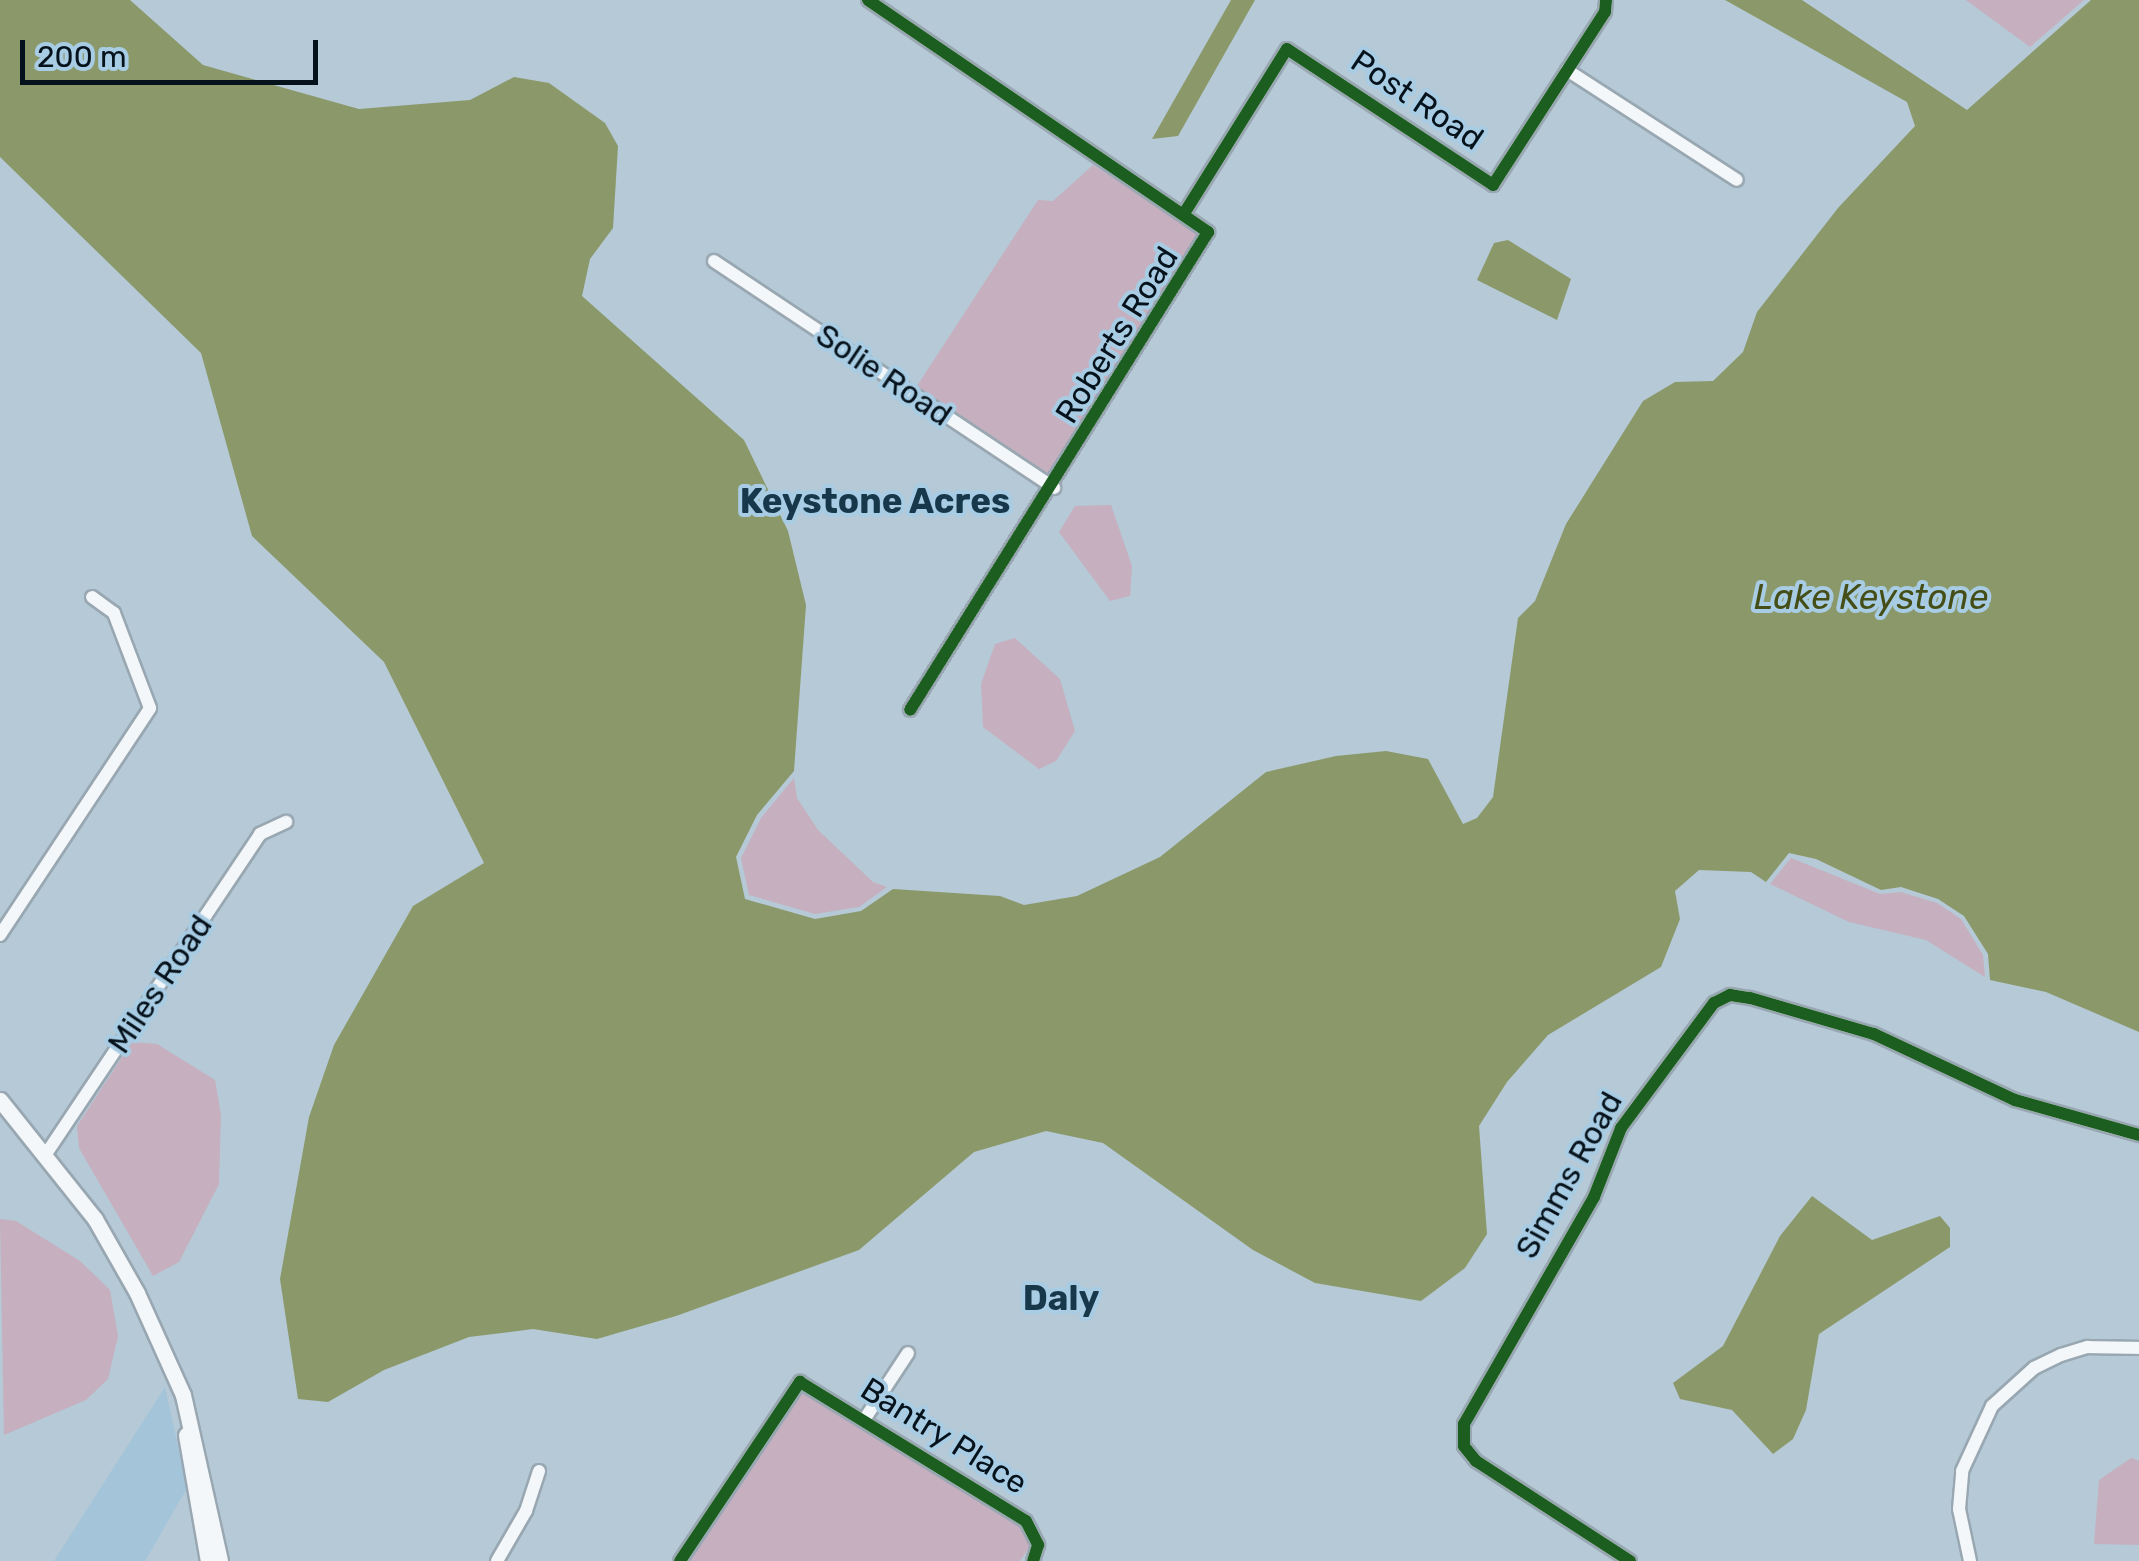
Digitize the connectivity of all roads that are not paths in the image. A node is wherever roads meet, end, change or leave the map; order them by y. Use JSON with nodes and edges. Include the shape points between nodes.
{"nodes":[{"id":1,"x":868,"y":0,"type":"edge"},
{"id":2,"x":1606,"y":0,"type":"edge"},
{"id":3,"x":1567,"y":70,"type":"junction"},
{"id":4,"x":1736,"y":180,"type":"dead end"},
{"id":5,"x":1185,"y":212,"type":"junction"},
{"id":6,"x":714,"y":262,"type":"dead end"},
{"id":7,"x":1054,"y":488,"type":"junction"},
{"id":8,"x":92,"y":597,"type":"dead end"},
{"id":9,"x":910,"y":710,"type":"dead end"},
{"id":10,"x":286,"y":822,"type":"dead end"},
{"id":11,"x":0,"y":934,"type":"edge"},
{"id":12,"x":0,"y":1100,"type":"edge"},
{"id":13,"x":2139,"y":1135,"type":"edge"},
{"id":14,"x":44,"y":1158,"type":"junction"},
{"id":15,"x":2139,"y":1348,"type":"edge"},
{"id":16,"x":163,"y":1350,"type":"junction"},
{"id":17,"x":908,"y":1353,"type":"dead end"},
{"id":18,"x":864,"y":1420,"type":"junction"},
{"id":19,"x":538,"y":1471,"type":"dead end"},
{"id":20,"x":1035,"y":1557,"type":"edge"},
{"id":21,"x":208,"y":1561,"type":"edge"},
{"id":22,"x":220,"y":1561,"type":"edge"},
{"id":23,"x":497,"y":1561,"type":"edge"},
{"id":24,"x":680,"y":1561,"type":"edge"},
{"id":25,"x":1630,"y":1561,"type":"edge"},
{"id":26,"x":1970,"y":1561,"type":"edge"}],
"edges":[{"from":1,"to":5,"type":"street","name":"Roberts Road"},
{"from":2,"to":3,"type":"street","name":"Post Road"},
{"from":3,"to":4,"type":"street"},
{"from":3,"to":5,"type":"street","name":"Post Road","via":[[1493,185],[1288,49]]},
{"from":5,"to":7,"type":"street","name":"Roberts Road","via":[[1203,225],[1206,243]]},
{"from":6,"to":7,"type":"street","name":"Solie Road"},
{"from":7,"to":9,"type":"street","name":"Roberts Road"},
{"from":8,"to":11,"type":"street","via":[[114,612],[150,708]]},
{"from":10,"to":14,"type":"street","name":"Miles Road","via":[[260,834]]},
{"from":12,"to":14,"type":"main road"},
{"from":13,"to":25,"type":"street","name":"Simms Road","via":[[2015,1100],[1874,1034],[1750,998],[1730,995],[1714,1003],[1621,1128],[1594,1197],[1464,1424],[1464,1446],[1476,1461]]},
{"from":14,"to":16,"type":"main road","via":[[119,1258]]},
{"from":15,"to":26,"type":"street","via":[[2061,1355],[2034,1368],[1992,1406],[1962,1470],[1959,1509]]},
{"from":16,"to":21,"type":"main road"},
{"from":16,"to":22,"type":"main road","via":[[199,1450]]},
{"from":17,"to":18,"type":"street"},
{"from":18,"to":20,"type":"street","name":"Bantry Place","via":[[1026,1521]]},
{"from":18,"to":24,"type":"street","name":"Bantry Place","via":[[800,1382]]},
{"from":19,"to":23,"type":"street","via":[[526,1511]]}]}
